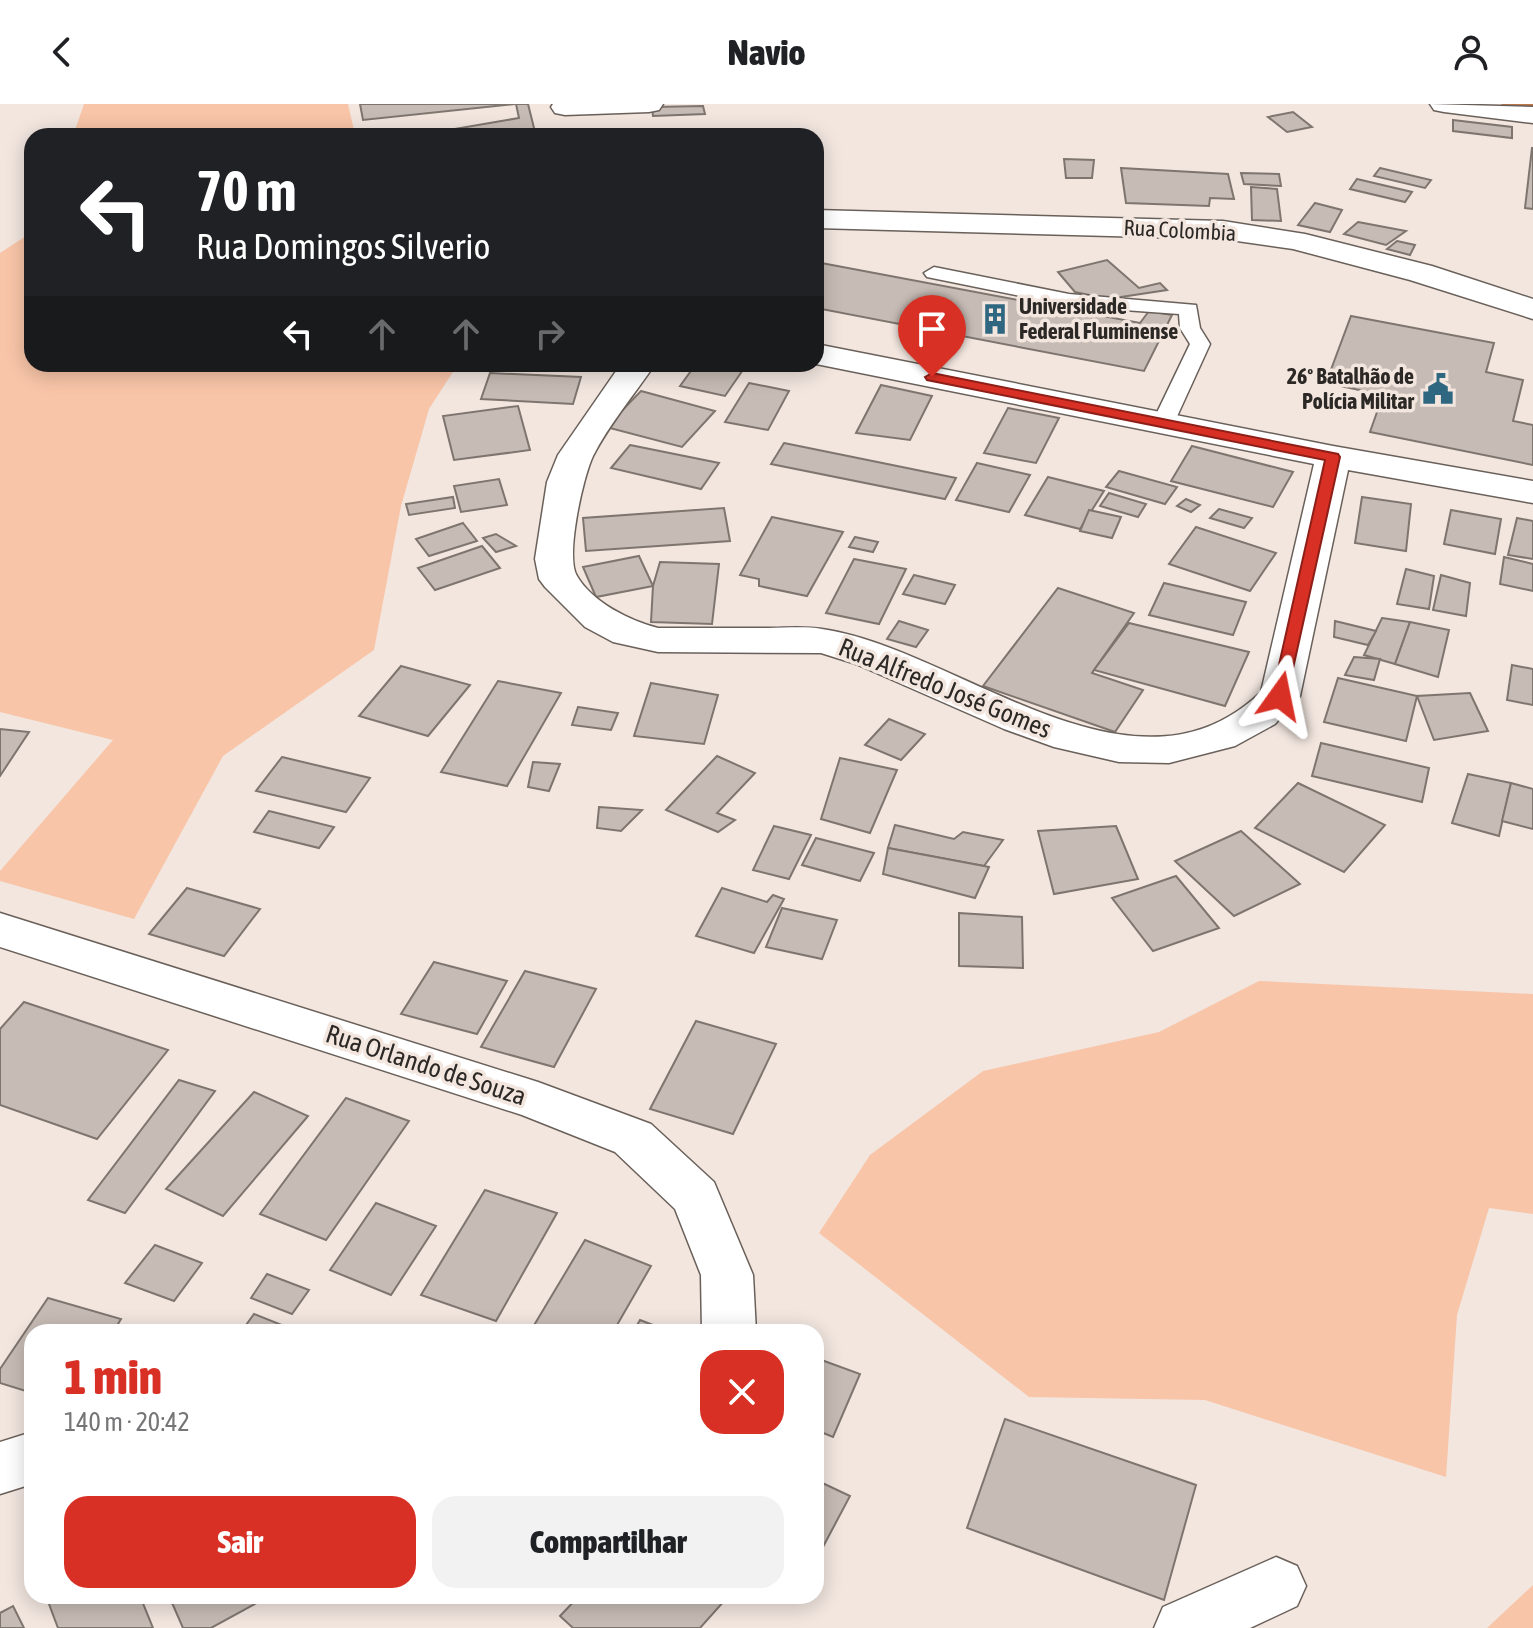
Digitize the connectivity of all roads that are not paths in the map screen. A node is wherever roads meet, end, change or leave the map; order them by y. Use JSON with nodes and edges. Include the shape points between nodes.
{"nodes":[{"id":1,"x":649,"y":104,"type":"edge"},
{"id":2,"x":1444,"y":104,"type":"edge"},
{"id":3,"x":565,"y":105,"type":"edge"},
{"id":4,"x":1529,"y":112,"type":"edge"},
{"id":5,"x":571,"y":128,"type":"edge"},
{"id":6,"x":824,"y":219,"type":"edge"},
{"id":7,"x":934,"y":273,"type":"dead end"},
{"id":8,"x":1533,"y":309,"type":"edge"},
{"id":9,"x":824,"y":356,"type":"edge"},
{"id":10,"x":633,"y":372,"type":"edge"},
{"id":11,"x":1163,"y":423,"type":"junction"},
{"id":12,"x":1333,"y":457,"type":"junction"},
{"id":13,"x":1533,"y":492,"type":"edge"},
{"id":14,"x":0,"y":930,"type":"edge"},
{"id":15,"x":729,"y":1324,"type":"edge"},
{"id":16,"x":24,"y":1460,"type":"edge"},
{"id":17,"x":0,"y":1468,"type":"edge"},
{"id":18,"x":1276,"y":1586,"type":"dead end"},
{"id":19,"x":1184,"y":1628,"type":"edge"}],
"edges":[{"from":1,"to":3,"type":"street"},
{"from":2,"to":4,"type":"street"},
{"from":3,"to":5,"type":"street"},
{"from":6,"to":8,"type":"street","name":"Rua Colombia","via":[[1223,230],[1307,243]]},
{"from":7,"to":11,"type":"lane","via":[[1069,300],[1189,309],[1190,328],[1200,344]]},
{"from":9,"to":11,"type":"street"},
{"from":10,"to":12,"type":"street","name":"Rua Alfredo José Gomes","via":[[576,455],[558,517],[558,579],[599,619],[658,640],[841,645],[1038,728],[1126,749],[1205,742],[1262,716],[1280,696]]},
{"from":11,"to":12,"type":"street"},
{"from":12,"to":13,"type":"street"},
{"from":14,"to":15,"type":"street","name":"Rua Orlando de Souza","via":[[538,1101],[633,1138],[696,1197],[727,1275]]},
{"from":16,"to":17,"type":"street"},
{"from":18,"to":19,"type":"street"}]}
